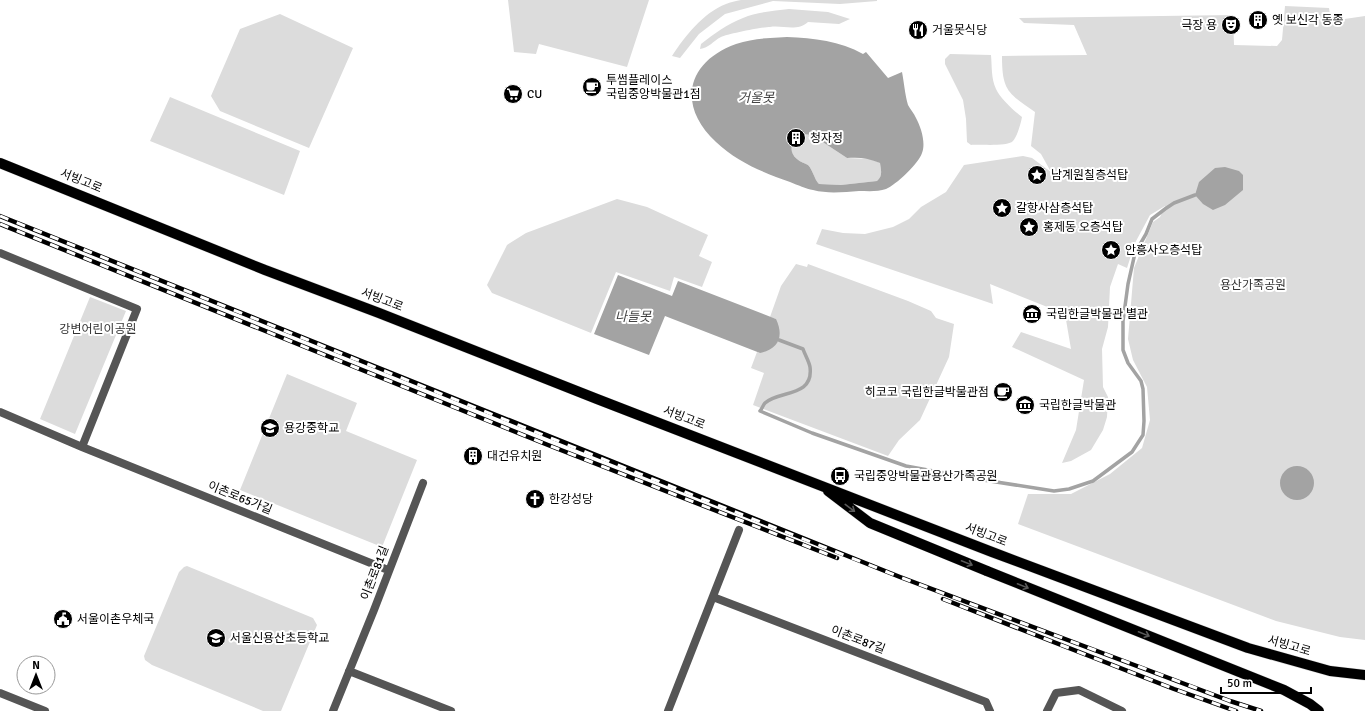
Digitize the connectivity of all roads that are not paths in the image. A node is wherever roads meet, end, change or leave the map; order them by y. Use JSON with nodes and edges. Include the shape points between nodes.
{"nodes":[{"id":1,"x":0,"y":163,"type":"edge"},
{"id":2,"x":0,"y":254,"type":"edge"},
{"id":3,"x":0,"y":412,"type":"edge"},
{"id":4,"x":82,"y":447,"type":"junction"},
{"id":5,"x":423,"y":483,"type":"dead end"},
{"id":6,"x":819,"y":484,"type":"junction"},
{"id":7,"x":739,"y":530,"type":"dead end"},
{"id":8,"x":388,"y":570,"type":"junction"},
{"id":9,"x":713,"y":597,"type":"junction"},
{"id":10,"x":349,"y":671,"type":"junction"},
{"id":11,"x":1365,"y":675,"type":"edge"},
{"id":12,"x":0,"y":693,"type":"edge"},
{"id":13,"x":45,"y":711,"type":"edge"},
{"id":14,"x":333,"y":711,"type":"edge"},
{"id":15,"x":451,"y":711,"type":"edge"},
{"id":16,"x":668,"y":711,"type":"edge"},
{"id":17,"x":990,"y":711,"type":"edge"},
{"id":18,"x":1047,"y":711,"type":"edge"},
{"id":19,"x":1122,"y":711,"type":"edge"},
{"id":20,"x":1319,"y":711,"type":"edge"}],
"edges":[{"from":1,"to":6,"type":"main road","name":"서빙고로","via":[[265,270]]},
{"from":2,"to":4,"type":"street","via":[[136,308]]},
{"from":3,"to":4,"type":"street","name":"이촌로65가길"},
{"from":4,"to":8,"type":"street","name":"이촌로65가길"},
{"from":5,"to":8,"type":"street","name":"이촌로81길"},
{"from":6,"to":11,"type":"main road","name":"서빙고로","via":[[1248,648],[1330,671]]},
{"from":6,"to":20,"type":"main road","one_way":true,"bridge":true,"via":[[870,523],[1284,690]]},
{"from":7,"to":9,"type":"street"},
{"from":8,"to":10,"type":"street","name":"이촌로81길"},
{"from":9,"to":16,"type":"street"},
{"from":9,"to":17,"type":"street","name":"이촌로87길","via":[[986,702]]},
{"from":10,"to":14,"type":"street","name":"이촌로81길"},
{"from":10,"to":15,"type":"street"},
{"from":12,"to":13,"type":"street"},
{"from":18,"to":19,"type":"street","via":[[1056,693],[1079,690]]}]}
